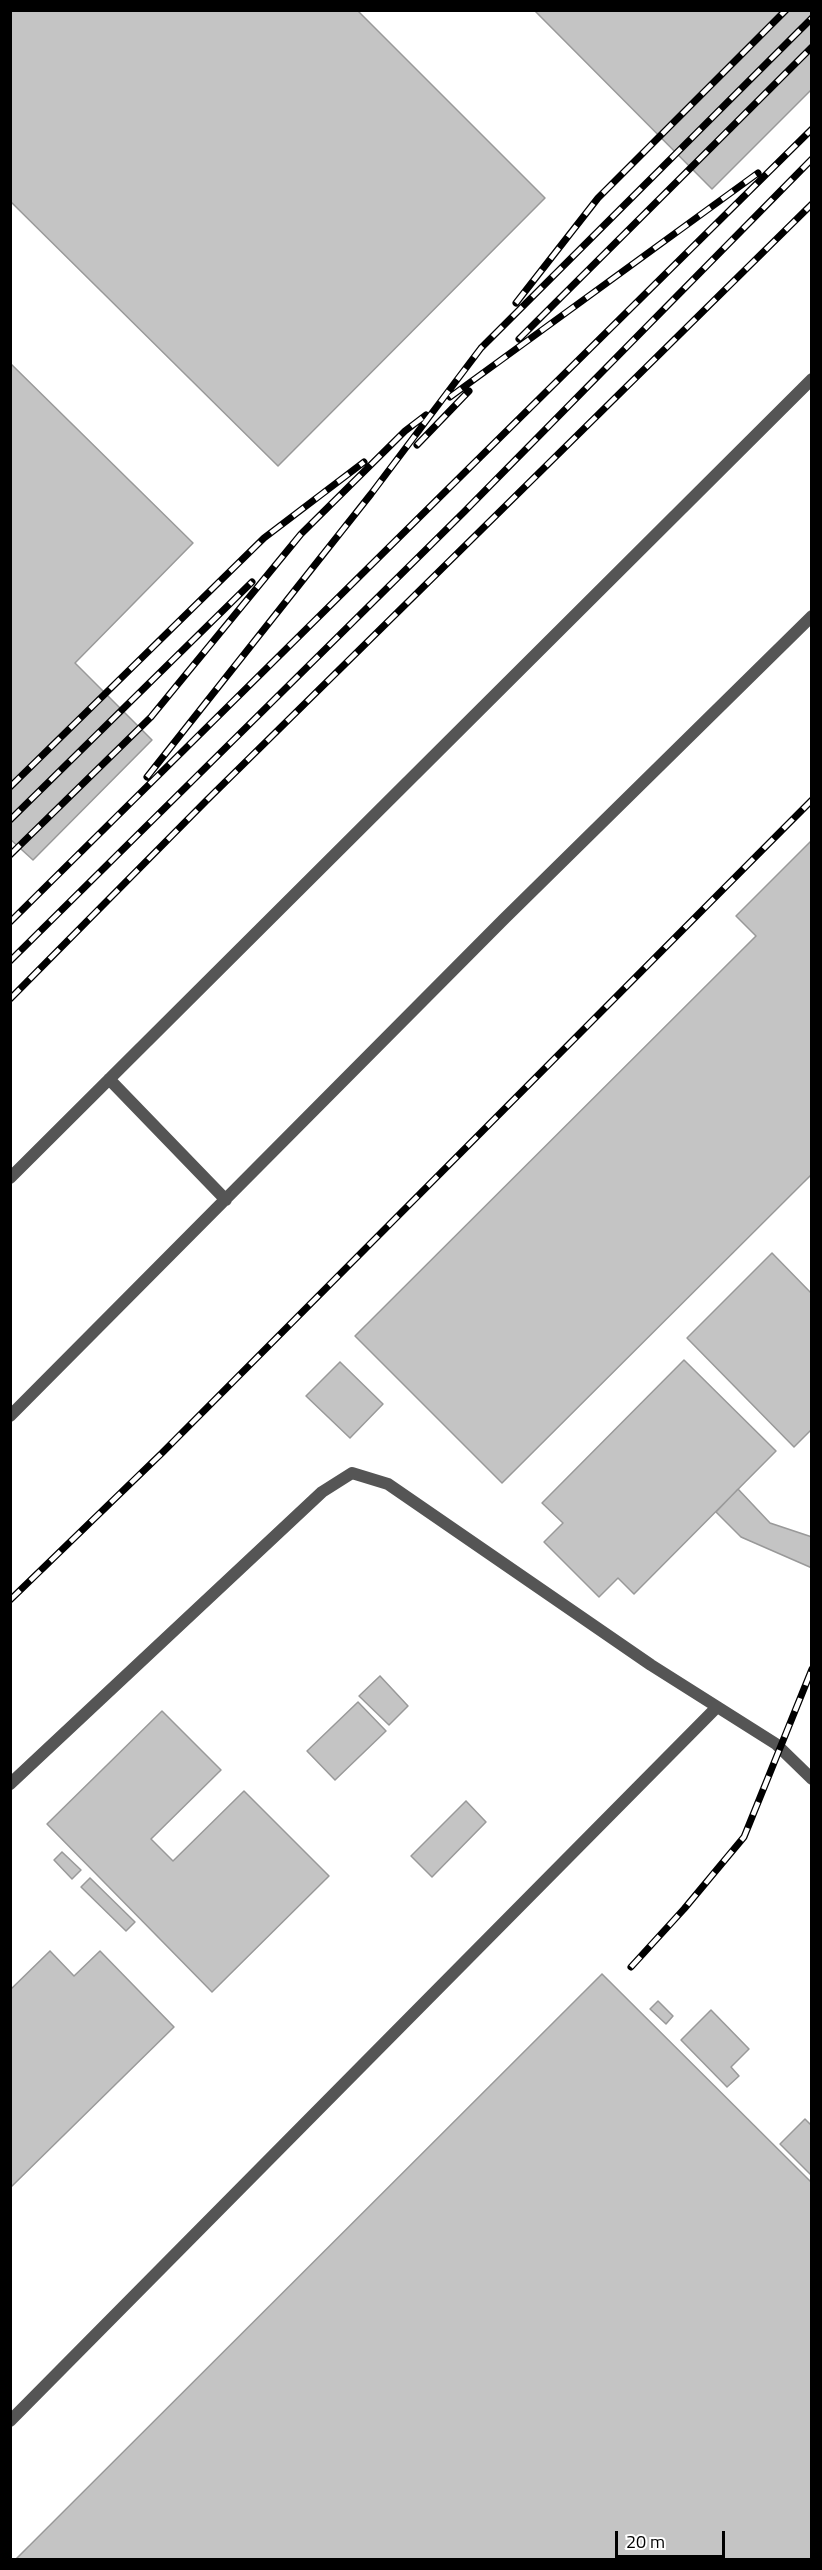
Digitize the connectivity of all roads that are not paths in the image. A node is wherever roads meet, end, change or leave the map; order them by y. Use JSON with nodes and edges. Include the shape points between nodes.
{"nodes":[{"id":1,"x":811,"y":382,"type":"edge"},
{"id":2,"x":812,"y":616,"type":"edge"},
{"id":3,"x":109,"y":1079,"type":"junction"},
{"id":4,"x":10,"y":1178,"type":"edge"},
{"id":5,"x":226,"y":1200,"type":"junction"},
{"id":6,"x":10,"y":1416,"type":"edge"},
{"id":7,"x":717,"y":1707,"type":"junction"},
{"id":8,"x":812,"y":1779,"type":"edge"},
{"id":9,"x":10,"y":1784,"type":"edge"},
{"id":10,"x":10,"y":2421,"type":"edge"}],
"edges":[{"from":1,"to":3,"type":"lane"},
{"from":2,"to":5,"type":"lane"},
{"from":3,"to":4,"type":"lane"},
{"from":3,"to":5,"type":"lane"},
{"from":5,"to":6,"type":"lane"},
{"from":7,"to":8,"type":"lane","via":[[776,1744]]},
{"from":7,"to":9,"type":"lane","via":[[388,1484],[352,1473],[322,1492]]},
{"from":7,"to":10,"type":"lane"}]}
